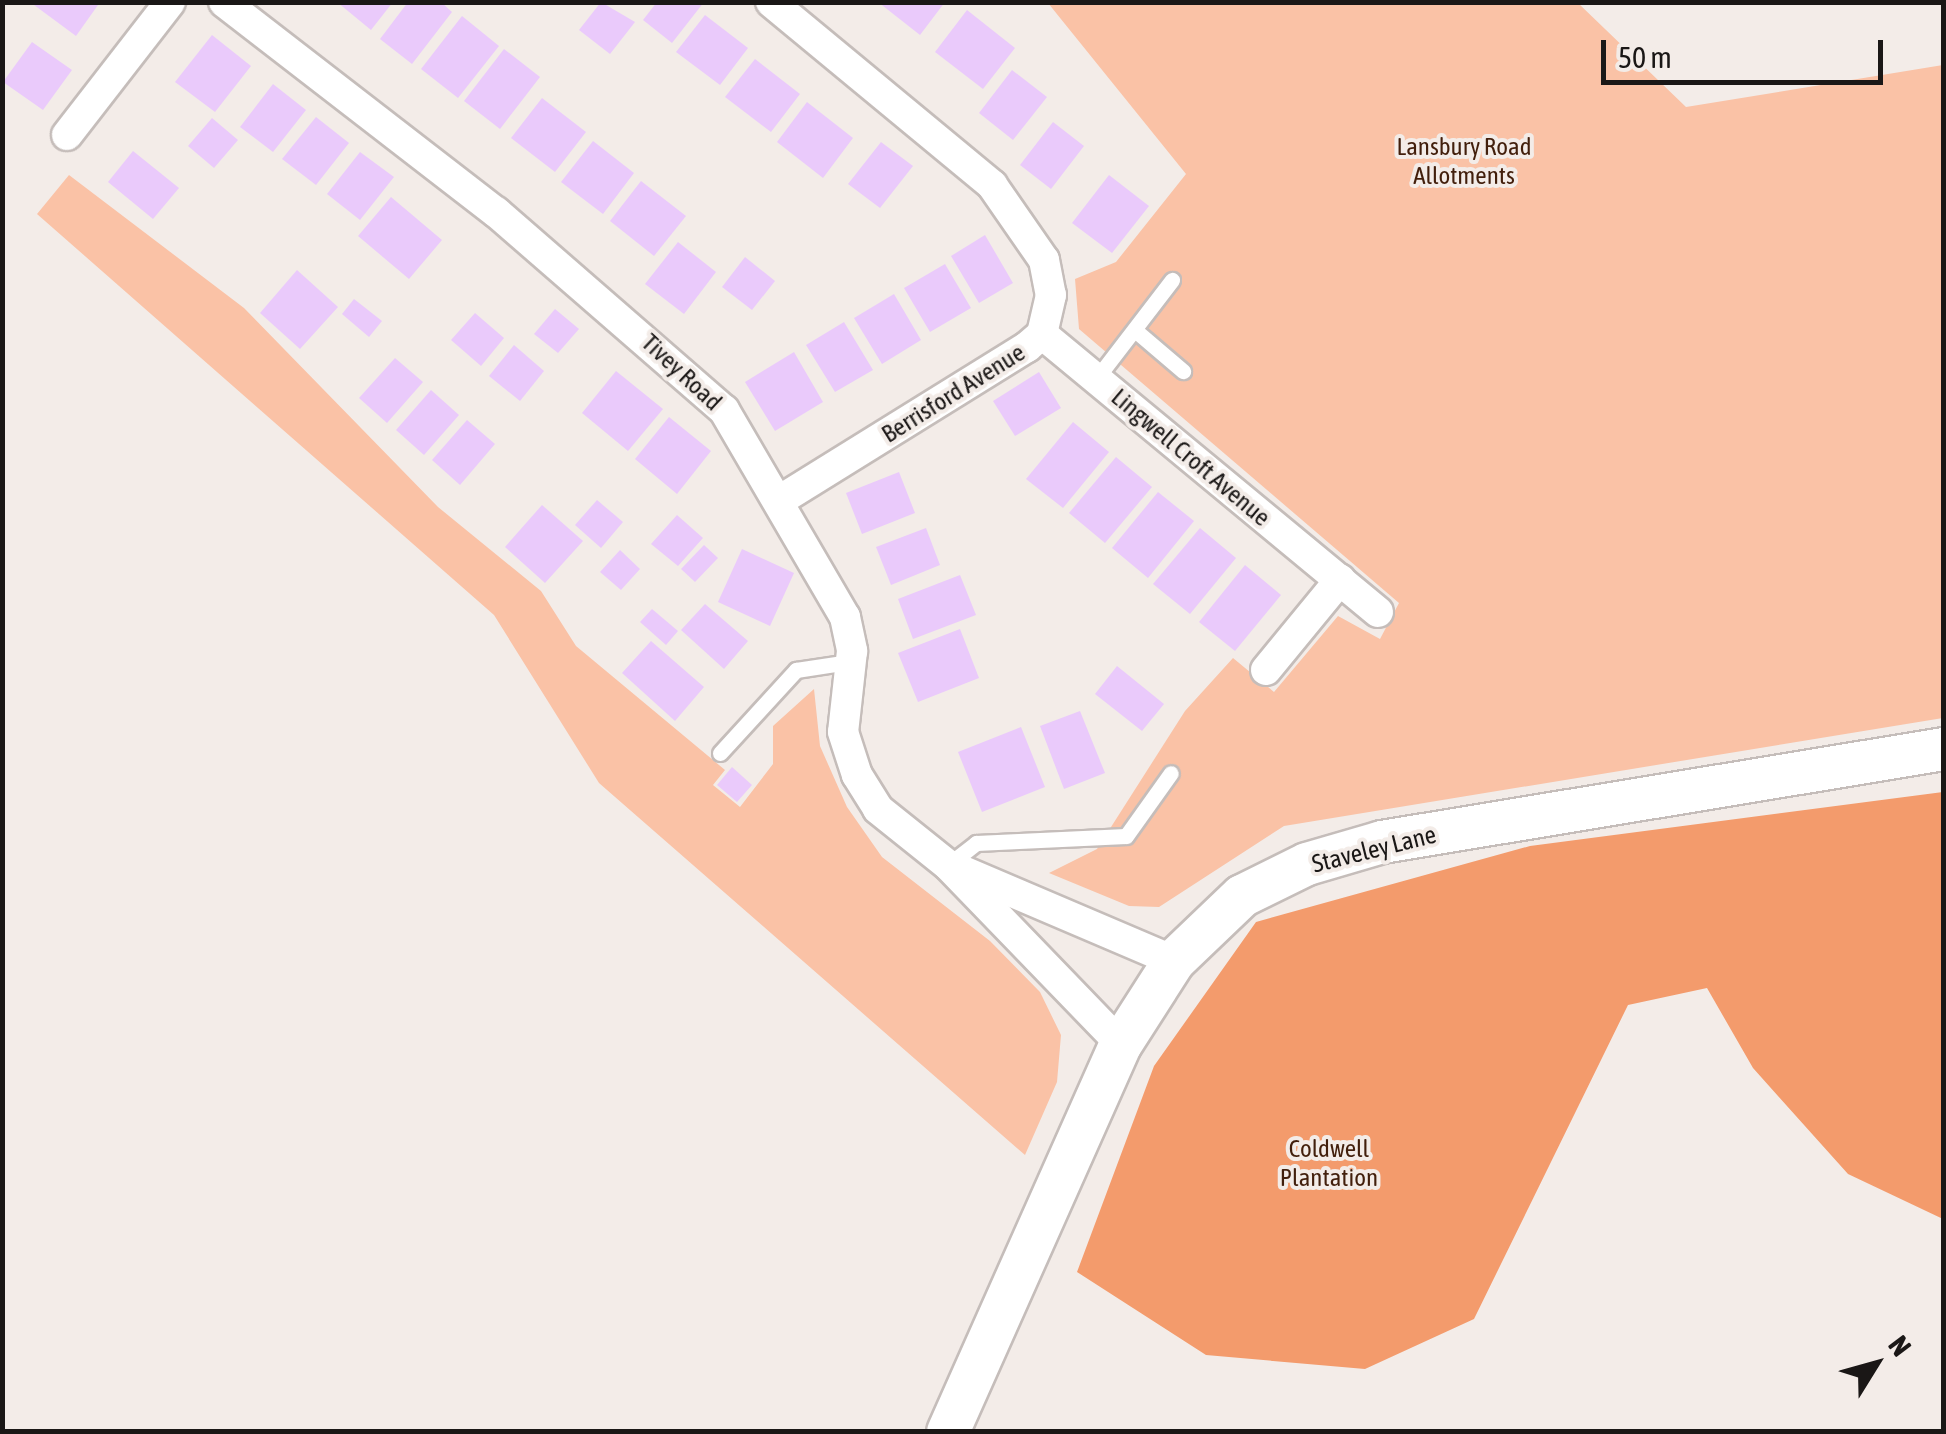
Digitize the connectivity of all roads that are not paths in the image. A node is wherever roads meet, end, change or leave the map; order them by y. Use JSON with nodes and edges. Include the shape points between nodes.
{"nodes":[{"id":1,"x":170,"y":2,"type":"edge"},
{"id":2,"x":224,"y":2,"type":"edge"},
{"id":3,"x":771,"y":2,"type":"edge"},
{"id":4,"x":66,"y":135,"type":"dead end"},
{"id":5,"x":1172,"y":280,"type":"dead end"},
{"id":6,"x":1136,"y":331,"type":"junction"},
{"id":7,"x":1042,"y":334,"type":"junction"},
{"id":8,"x":1183,"y":370,"type":"dead end"},
{"id":9,"x":1096,"y":379,"type":"junction"},
{"id":10,"x":782,"y":499,"type":"junction"},
{"id":11,"x":1340,"y":580,"type":"junction"},
{"id":12,"x":1378,"y":612,"type":"dead end"},
{"id":13,"x":850,"y":662,"type":"junction"},
{"id":14,"x":1266,"y":670,"type":"dead end"},
{"id":15,"x":1944,"y":749,"type":"edge"},
{"id":16,"x":720,"y":753,"type":"dead end"},
{"id":17,"x":1170,"y":774,"type":"dead end"},
{"id":18,"x":948,"y":865,"type":"junction"},
{"id":19,"x":1174,"y":961,"type":"junction"},
{"id":20,"x":1121,"y":1044,"type":"junction"},
{"id":21,"x":948,"y":1432,"type":"edge"}],
"edges":[{"from":1,"to":4,"type":"street"},
{"from":2,"to":10,"type":"street","name":"Tivey Road","via":[[496,212],[696,381]]},
{"from":3,"to":7,"type":"street","name":"Berrisford Avenue","via":[[992,185],[1044,260],[1051,296]]},
{"from":5,"to":6,"type":"lane"},
{"from":6,"to":8,"type":"lane"},
{"from":6,"to":9,"type":"lane"},
{"from":7,"to":9,"type":"street","name":"Lingwell Croft Avenue"},
{"from":7,"to":10,"type":"street","name":"Berrisford Avenue"},
{"from":9,"to":11,"type":"street","name":"Lingwell Croft Avenue"},
{"from":10,"to":13,"type":"street","name":"Tivey Road","via":[[845,616]]},
{"from":11,"to":12,"type":"street","name":"Lingwell Croft Avenue"},
{"from":11,"to":14,"type":"street"},
{"from":13,"to":16,"type":"lane","via":[[796,670]]},
{"from":13,"to":18,"type":"street","name":"Tivey Road","via":[[843,732],[857,775],[878,809]]},
{"from":15,"to":19,"type":"main road","name":"Staveley Lane","via":[[1382,842],[1307,864],[1242,896]]},
{"from":17,"to":18,"type":"lane","via":[[1126,836],[976,842]]},
{"from":18,"to":19,"type":"street","name":"Tivey Road"},
{"from":18,"to":20,"type":"street","name":"Tivey Road"},
{"from":19,"to":20,"type":"main road","name":"Staveley Lane"},
{"from":20,"to":21,"type":"main road","name":"Staveley Lane"}]}
